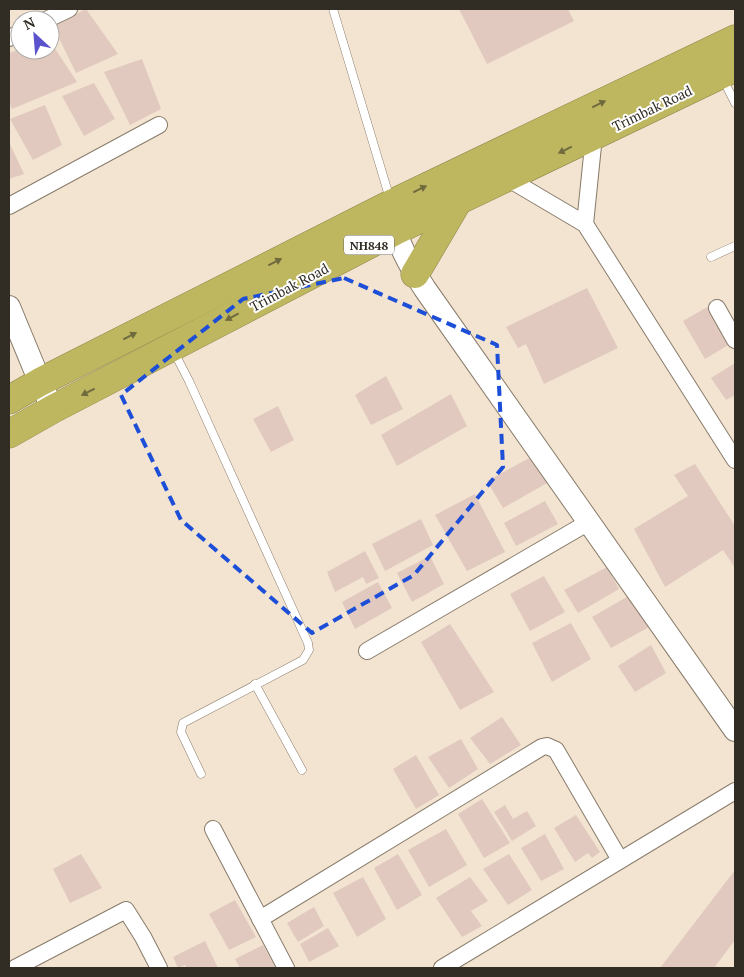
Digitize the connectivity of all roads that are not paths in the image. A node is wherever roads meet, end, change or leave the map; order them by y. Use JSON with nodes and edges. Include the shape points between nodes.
{"nodes":[{"id":1,"x":333,"y":9,"type":"edge"},
{"id":2,"x":735,"y":39,"type":"edge"},
{"id":3,"x":728,"y":72,"type":"edge"},
{"id":4,"x":735,"y":103,"type":"edge"},
{"id":5,"x":158,"y":126,"type":"dead end"},
{"id":6,"x":594,"y":136,"type":"junction"},
{"id":7,"x":507,"y":178,"type":"junction"},
{"id":8,"x":458,"y":201,"type":"junction"},
{"id":9,"x":391,"y":204,"type":"junction"},
{"id":10,"x":9,"y":206,"type":"edge"},
{"id":11,"x":585,"y":224,"type":"junction"},
{"id":12,"x":395,"y":231,"type":"junction"},
{"id":13,"x":735,"y":246,"type":"edge"},
{"id":14,"x":711,"y":257,"type":"dead end"},
{"id":15,"x":415,"y":274,"type":"junction"},
{"id":16,"x":9,"y":307,"type":"edge"},
{"id":17,"x":717,"y":308,"type":"dead end"},
{"id":18,"x":735,"y":340,"type":"edge"},
{"id":19,"x":172,"y":348,"type":"junction"},
{"id":20,"x":40,"y":382,"type":"junction"},
{"id":21,"x":9,"y":400,"type":"edge"},
{"id":22,"x":53,"y":409,"type":"junction"},
{"id":23,"x":9,"y":434,"type":"edge"},
{"id":24,"x":735,"y":460,"type":"edge"},
{"id":25,"x":589,"y":522,"type":"junction"},
{"id":26,"x":367,"y":651,"type":"dead end"},
{"id":27,"x":255,"y":684,"type":"junction"},
{"id":28,"x":735,"y":730,"type":"edge"},
{"id":29,"x":302,"y":770,"type":"dead end"},
{"id":30,"x":202,"y":774,"type":"dead end"},
{"id":31,"x":735,"y":791,"type":"edge"},
{"id":32,"x":213,"y":829,"type":"dead end"},
{"id":33,"x":620,"y":860,"type":"junction"},
{"id":34,"x":260,"y":919,"type":"junction"},
{"id":35,"x":15,"y":968,"type":"edge"},
{"id":36,"x":158,"y":968,"type":"edge"},
{"id":37,"x":286,"y":968,"type":"edge"},
{"id":38,"x":442,"y":968,"type":"edge"}],
"edges":[{"from":1,"to":9,"type":"lane"},
{"from":9,"to":2,"type":"highway","name":"Trimbak Road","number":"NH848","one_way":true},
{"from":3,"to":4,"type":"lane"},
{"from":3,"to":6,"type":"highway","name":"Trimbak Road","number":"NH848"},
{"from":5,"to":10,"type":"street"},
{"from":6,"to":7,"type":"highway","name":"Trimbak Road","number":"NH848","one_way":true},
{"from":6,"to":11,"type":"street"},
{"from":7,"to":8,"type":"highway","name":"Trimbak Road","number":"NH848"},
{"from":7,"to":11,"type":"street"},
{"from":8,"to":12,"type":"highway","name":"Trimbak Road","number":"NH848"},
{"from":8,"to":15,"type":"highway"},
{"from":9,"to":12,"type":"street"},
{"from":20,"to":9,"type":"highway","name":"Trimbak Road","number":"NH848","one_way":true},
{"from":11,"to":24,"type":"street"},
{"from":12,"to":15,"type":"street"},
{"from":12,"to":19,"type":"highway","name":"Trimbak Road","number":"NH848","one_way":true},
{"from":13,"to":14,"type":"lane"},
{"from":15,"to":25,"type":"street"},
{"from":16,"to":20,"type":"street"},
{"from":17,"to":18,"type":"street"},
{"from":19,"to":22,"type":"highway","name":"Trimbak Road","number":"NH848","one_way":true},
{"from":19,"to":27,"type":"lane","via":[[308,642],[309,650],[303,660]]},
{"from":20,"to":21,"type":"highway","name":"Trimbak Road"},
{"from":20,"to":22,"type":"street"},
{"from":22,"to":23,"type":"highway","name":"Trimbak Road","number":"NH848"},
{"from":25,"to":26,"type":"street"},
{"from":25,"to":28,"type":"street"},
{"from":27,"to":29,"type":"lane"},
{"from":27,"to":30,"type":"lane","via":[[183,723],[181,732]]},
{"from":31,"to":33,"type":"street"},
{"from":32,"to":34,"type":"street"},
{"from":33,"to":34,"type":"street","via":[[556,750],[547,746]]},
{"from":33,"to":38,"type":"street"},
{"from":34,"to":37,"type":"street"},
{"from":35,"to":36,"type":"street","via":[[126,910]]}]}
